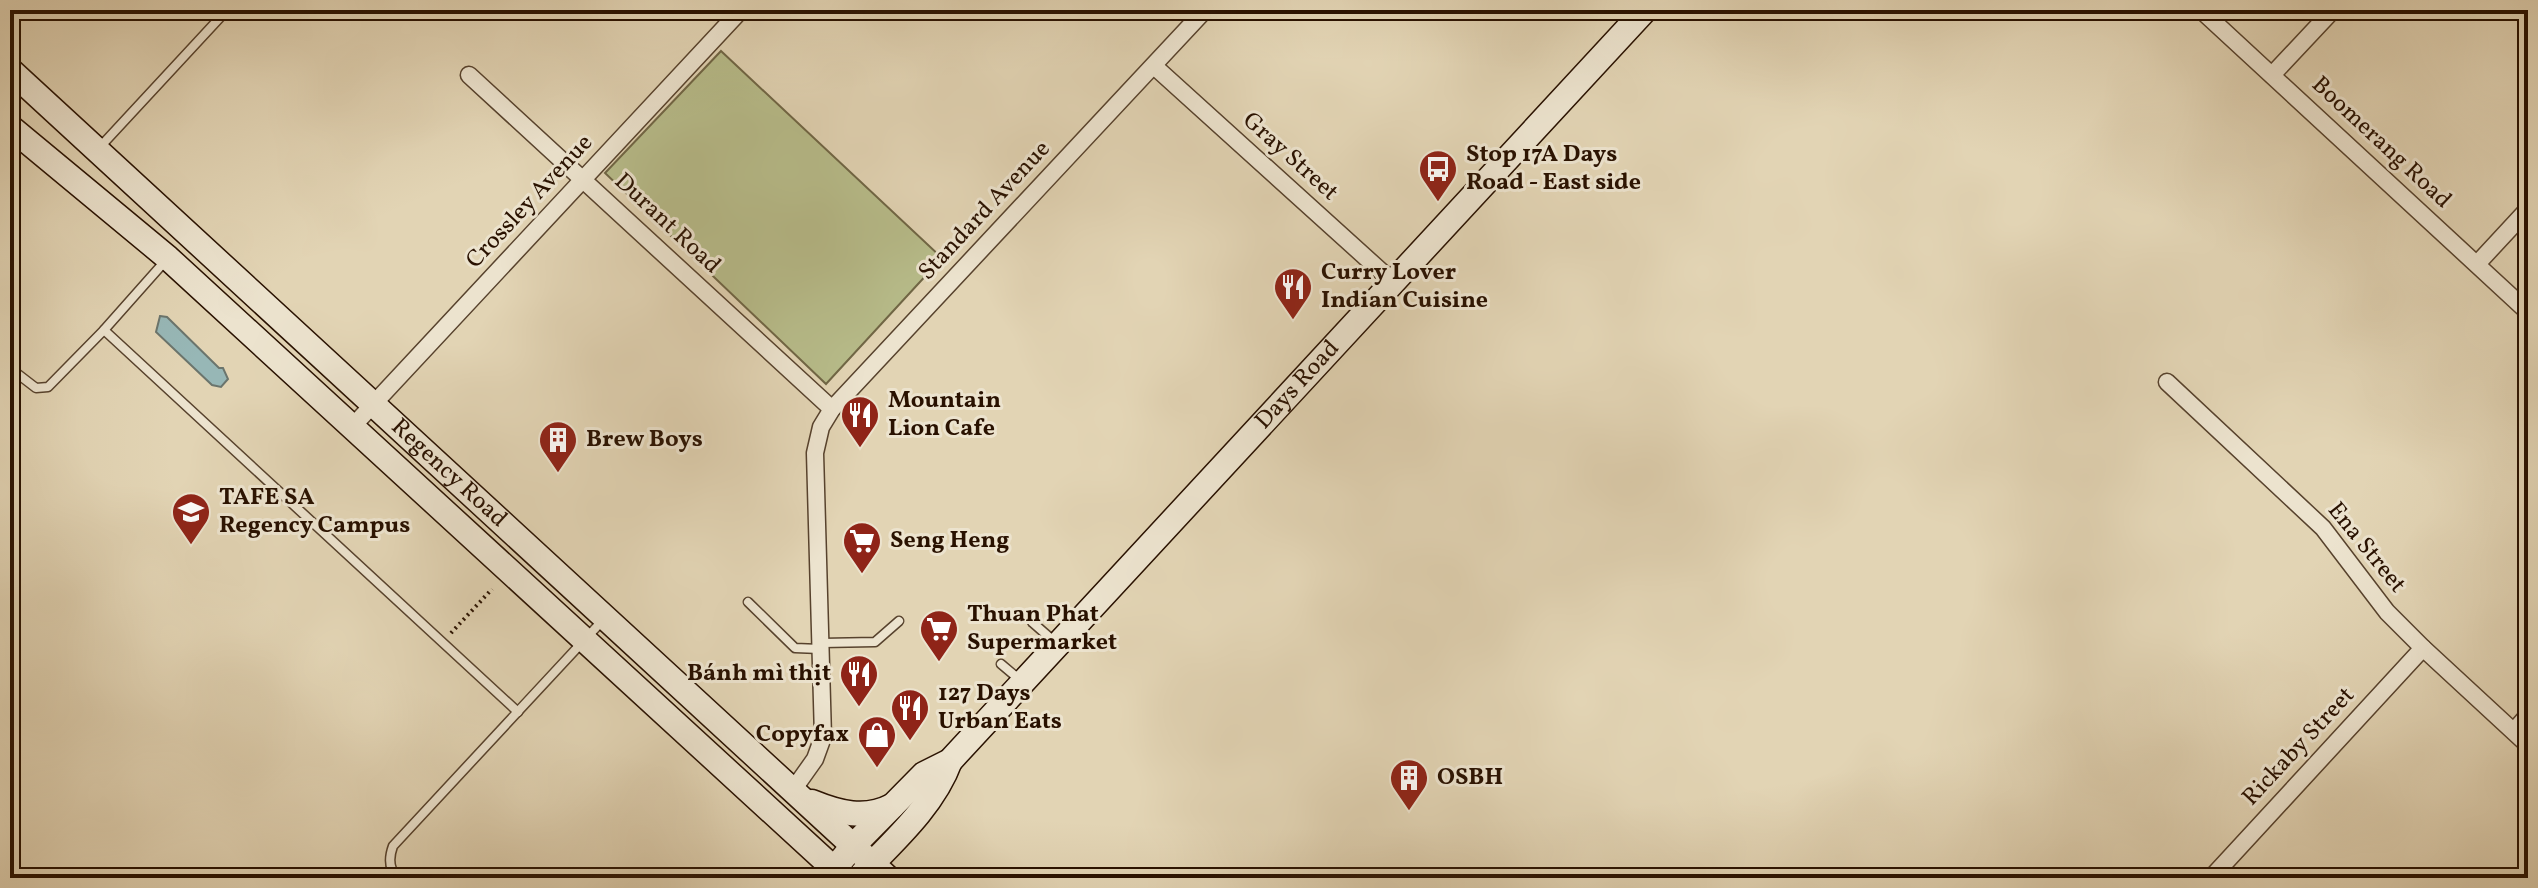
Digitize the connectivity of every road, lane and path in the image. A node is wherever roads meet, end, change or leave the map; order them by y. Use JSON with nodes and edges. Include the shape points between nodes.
{"nodes":[{"id":1,"x":227,"y":10,"type":"edge"},
{"id":2,"x":741,"y":10,"type":"edge"},
{"id":3,"x":1205,"y":10,"type":"edge"},
{"id":4,"x":1645,"y":10,"type":"edge"},
{"id":5,"x":2201,"y":10,"type":"edge"},
{"id":6,"x":2333,"y":10,"type":"edge"},
{"id":7,"x":1154,"y":66,"type":"junction"},
{"id":8,"x":10,"y":70,"type":"edge"},
{"id":9,"x":469,"y":75,"type":"dead end"},
{"id":10,"x":2272,"y":75,"type":"junction"},
{"id":11,"x":10,"y":127,"type":"edge"},
{"id":12,"x":97,"y":150,"type":"junction"},
{"id":13,"x":584,"y":180,"type":"junction"},
{"id":14,"x":2528,"y":209,"type":"edge"},
{"id":15,"x":168,"y":258,"type":"junction"},
{"id":16,"x":2477,"y":264,"type":"junction"},
{"id":17,"x":1394,"y":283,"type":"junction"},
{"id":18,"x":2528,"y":312,"type":"edge"},
{"id":19,"x":104,"y":330,"type":"junction"},
{"id":20,"x":10,"y":368,"type":"edge"},
{"id":21,"x":2167,"y":382,"type":"dead end"},
{"id":22,"x":374,"y":404,"type":"junction"},
{"id":23,"x":832,"y":409,"type":"junction"},
{"id":24,"x":353,"y":426,"type":"junction"},
{"id":25,"x":492,"y":589,"type":"dead end"},
{"id":26,"x":748,"y":602,"type":"dead end"},
{"id":27,"x":605,"y":617,"type":"junction"},
{"id":28,"x":899,"y":621,"type":"dead end"},
{"id":29,"x":1032,"y":622,"type":"dead end"},
{"id":30,"x":451,"y":633,"type":"dead end"},
{"id":31,"x":584,"y":640,"type":"junction"},
{"id":32,"x":1058,"y":645,"type":"junction"},
{"id":33,"x":822,"y":646,"type":"junction"},
{"id":34,"x":2423,"y":648,"type":"junction"},
{"id":35,"x":1001,"y":664,"type":"dead end"},
{"id":36,"x":1023,"y":683,"type":"junction"},
{"id":37,"x":518,"y":712,"type":"junction"},
{"id":38,"x":2528,"y":715,"type":"edge"},
{"id":39,"x":2514,"y":731,"type":"junction"},
{"id":40,"x":2528,"y":745,"type":"edge"},
{"id":41,"x":950,"y":761,"type":"junction"},
{"id":42,"x":798,"y":794,"type":"junction"},
{"id":43,"x":896,"y":803,"type":"junction"},
{"id":44,"x":853,"y":846,"type":"junction"},
{"id":45,"x":839,"y":873,"type":"edge"},
{"id":46,"x":873,"y":873,"type":"edge"},
{"id":47,"x":398,"y":878,"type":"edge"},
{"id":48,"x":2211,"y":878,"type":"edge"}],
"edges":[{"from":1,"to":12,"type":"lane"},
{"from":2,"to":13,"type":"street","name":"Crossley Avenue"},
{"from":3,"to":7,"type":"street","name":"Standard Avenue"},
{"from":4,"to":17,"type":"main road","name":"Days Road"},
{"from":5,"to":10,"type":"street","name":"Boomerang Road"},
{"from":6,"to":10,"type":"street"},
{"from":7,"to":17,"type":"street","name":"Gray Street"},
{"from":7,"to":23,"type":"street","name":"Standard Avenue"},
{"from":8,"to":12,"type":"main road","name":"Regency Road"},
{"from":9,"to":13,"type":"street","name":"Durant Road"},
{"from":10,"to":16,"type":"street","name":"Boomerang Road"},
{"from":11,"to":15,"type":"main road","name":"Regency Road"},
{"from":12,"to":22,"type":"main road","name":"Regency Road"},
{"from":13,"to":22,"type":"street","name":"Crossley Avenue"},
{"from":13,"to":23,"type":"street","name":"Durant Road"},
{"from":14,"to":16,"type":"street"},
{"from":15,"to":19,"type":"lane"},
{"from":15,"to":24,"type":"main road","name":"Regency Road"},
{"from":16,"to":18,"type":"street","name":"Boomerang Road"},
{"from":17,"to":32,"type":"main road","name":"Days Road"},
{"from":19,"to":20,"type":"lane","via":[[48,387],[36,388]]},
{"from":19,"to":37,"type":"lane"},
{"from":21,"to":34,"type":"street","name":"Ena Street","via":[[2323,528],[2387,612]]},
{"from":22,"to":24,"type":"street","name":"Crossley Avenue"},
{"from":22,"to":27,"type":"main road","name":"Regency Road"},
{"from":23,"to":33,"type":"street","name":"Standard Avenue","via":[[815,453]]},
{"from":24,"to":31,"type":"main road","name":"Regency Road"},
{"from":25,"to":30,"type":"path"},
{"from":26,"to":33,"type":"lane","via":[[795,648]]},
{"from":27,"to":31,"type":"lane"},
{"from":27,"to":42,"type":"main road","name":"Regency Road"},
{"from":28,"to":33,"type":"lane","via":[[875,642]]},
{"from":29,"to":32,"type":"lane"},
{"from":31,"to":37,"type":"lane"},
{"from":31,"to":45,"type":"main road","name":"Regency Road"},
{"from":32,"to":36,"type":"main road","name":"Days Road"},
{"from":33,"to":42,"type":"street","via":[[823,737]]},
{"from":34,"to":39,"type":"street","name":"Ena Street"},
{"from":34,"to":48,"type":"street","name":"Rickaby Street"},
{"from":35,"to":36,"type":"lane"},
{"from":36,"to":41,"type":"main road","name":"Days Road"},
{"from":37,"to":47,"type":"lane","via":[[393,846],[389,858]]},
{"from":38,"to":39,"type":"street"},
{"from":39,"to":40,"type":"street","name":"Ena Street"},
{"from":41,"to":43,"type":"main road","name":"Days Road","via":[[924,774]]},
{"from":41,"to":46,"type":"main road","name":"Days Road","via":[[942,784]]},
{"from":42,"to":43,"type":"main road","via":[[843,814],[879,812]]},
{"from":42,"to":44,"type":"main road","name":"Regency Road"},
{"from":43,"to":44,"type":"main road","name":"Days Road"},
{"from":44,"to":45,"type":"main road","name":"Days Road"},
{"from":44,"to":46,"type":"main road","name":"Regency Road"}]}
